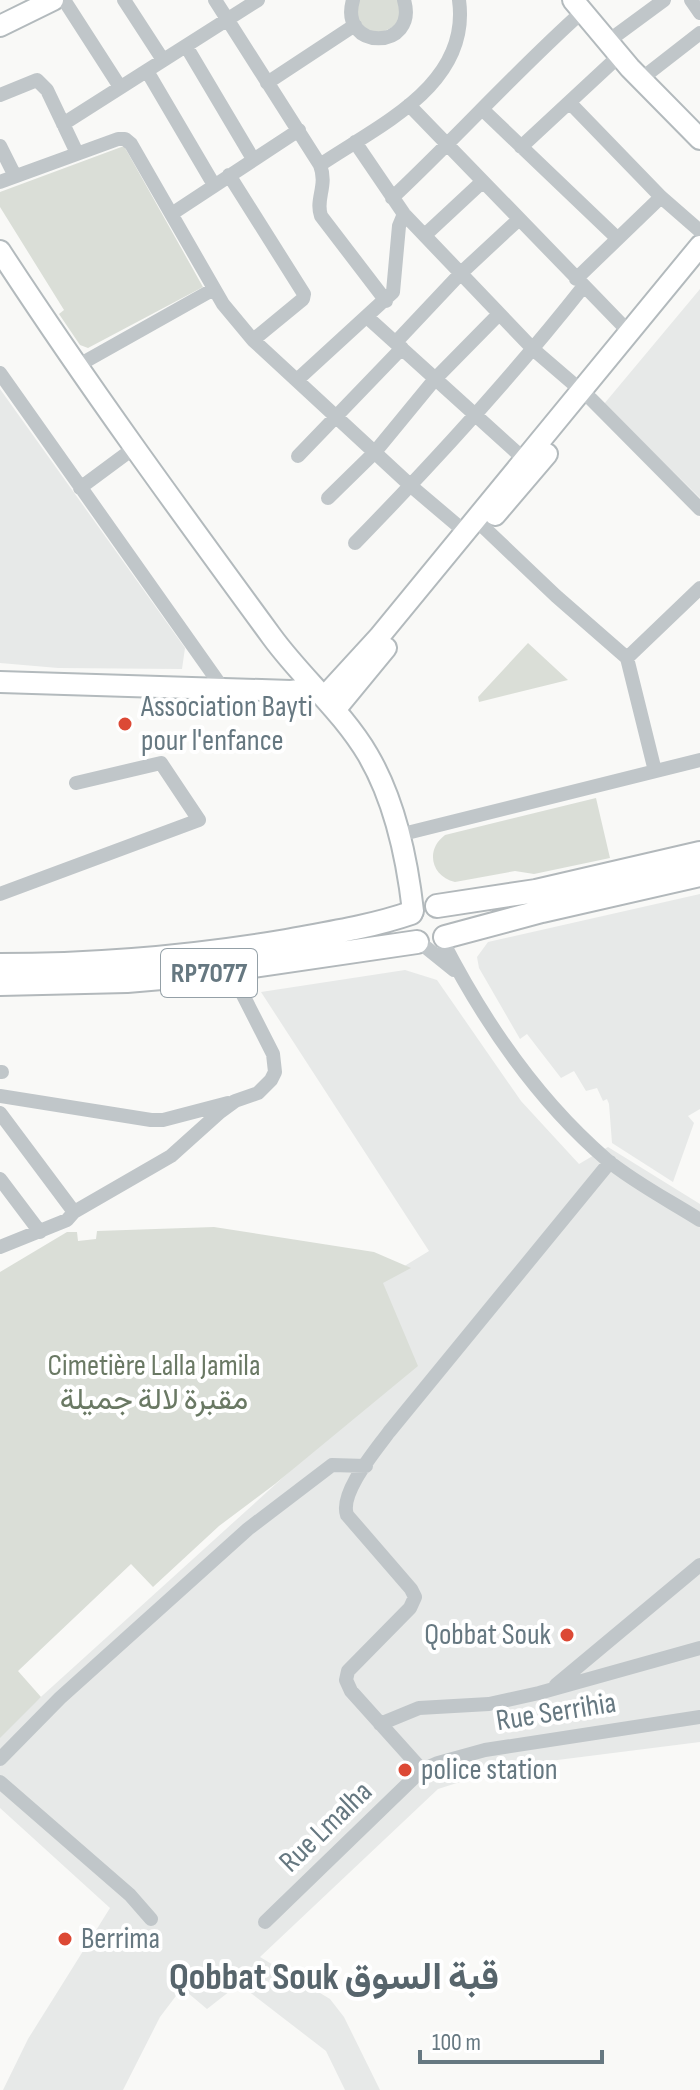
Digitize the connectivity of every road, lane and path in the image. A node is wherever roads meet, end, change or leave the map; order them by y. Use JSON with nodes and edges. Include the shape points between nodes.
{"nodes":[{"id":1,"x":54,"y":0,"type":"edge"},
{"id":2,"x":124,"y":0,"type":"edge"},
{"id":3,"x":215,"y":0,"type":"edge"},
{"id":4,"x":258,"y":0,"type":"edge"},
{"id":5,"x":404,"y":0,"type":"edge"},
{"id":6,"x":459,"y":0,"type":"edge"},
{"id":7,"x":691,"y":0,"type":"edge"},
{"id":8,"x":660,"y":1,"type":"edge"},
{"id":9,"x":351,"y":3,"type":"edge"},
{"id":10,"x":578,"y":6,"type":"edge"},
{"id":11,"x":700,"y":13,"type":"edge"},
{"id":12,"x":227,"y":20,"type":"junction"},
{"id":13,"x":355,"y":25,"type":"junction"},
{"id":14,"x":0,"y":26,"type":"edge"},
{"id":15,"x":700,"y":33,"type":"edge"},
{"id":16,"x":186,"y":46,"type":"junction"},
{"id":17,"x":613,"y":49,"type":"junction"},
{"id":18,"x":163,"y":60,"type":"junction"},
{"id":19,"x":147,"y":71,"type":"junction"},
{"id":20,"x":641,"y":79,"type":"junction"},
{"id":21,"x":267,"y":83,"type":"junction"},
{"id":22,"x":120,"y":87,"type":"junction"},
{"id":23,"x":0,"y":95,"type":"edge"},
{"id":24,"x":570,"y":103,"type":"junction"},
{"id":25,"x":409,"y":105,"type":"junction"},
{"id":26,"x":482,"y":109,"type":"junction"},
{"id":27,"x":63,"y":124,"type":"junction"},
{"id":28,"x":299,"y":130,"type":"junction"},
{"id":29,"x":700,"y":139,"type":"edge"},
{"id":30,"x":355,"y":142,"type":"junction"},
{"id":31,"x":0,"y":146,"type":"edge"},
{"id":32,"x":447,"y":147,"type":"junction"},
{"id":33,"x":521,"y":147,"type":"junction"},
{"id":34,"x":77,"y":153,"type":"junction"},
{"id":35,"x":253,"y":159,"type":"junction"},
{"id":36,"x":320,"y":165,"type":"junction"},
{"id":37,"x":229,"y":175,"type":"junction"},
{"id":38,"x":15,"y":176,"type":"junction"},
{"id":39,"x":0,"y":182,"type":"edge"},
{"id":40,"x":482,"y":182,"type":"junction"},
{"id":41,"x":214,"y":185,"type":"junction"},
{"id":42,"x":661,"y":197,"type":"junction"},
{"id":43,"x":392,"y":198,"type":"junction"},
{"id":44,"x":173,"y":213,"type":"junction"},
{"id":45,"x":404,"y":214,"type":"junction"},
{"id":46,"x":518,"y":220,"type":"junction"},
{"id":47,"x":700,"y":231,"type":"edge"},
{"id":48,"x":425,"y":235,"type":"junction"},
{"id":49,"x":617,"y":238,"type":"junction"},
{"id":50,"x":700,"y":246,"type":"edge"},
{"id":51,"x":0,"y":251,"type":"edge"},
{"id":52,"x":700,"y":266,"type":"edge"},
{"id":53,"x":461,"y":273,"type":"junction"},
{"id":54,"x":580,"y":283,"type":"junction"},
{"id":55,"x":214,"y":289,"type":"junction"},
{"id":56,"x":386,"y":301,"type":"junction"},
{"id":57,"x":499,"y":314,"type":"junction"},
{"id":58,"x":367,"y":317,"type":"junction"},
{"id":59,"x":628,"y":331,"type":"junction"},
{"id":60,"x":253,"y":340,"type":"junction"},
{"id":61,"x":399,"y":345,"type":"junction"},
{"id":62,"x":534,"y":350,"type":"junction"},
{"id":63,"x":77,"y":366,"type":"junction"},
{"id":64,"x":0,"y":373,"type":"edge"},
{"id":65,"x":435,"y":379,"type":"junction"},
{"id":66,"x":297,"y":380,"type":"junction"},
{"id":67,"x":586,"y":394,"type":"junction"},
{"id":68,"x":336,"y":417,"type":"junction"},
{"id":69,"x":474,"y":417,"type":"junction"},
{"id":70,"x":134,"y":448,"type":"junction"},
{"id":71,"x":375,"y":452,"type":"junction"},
{"id":72,"x":298,"y":456,"type":"dead end"},
{"id":73,"x":525,"y":460,"type":"junction"},
{"id":74,"x":411,"y":486,"type":"junction"},
{"id":75,"x":80,"y":488,"type":"junction"},
{"id":76,"x":328,"y":498,"type":"dead end"},
{"id":77,"x":700,"y":509,"type":"edge"},
{"id":78,"x":475,"y":526,"type":"junction"},
{"id":79,"x":355,"y":543,"type":"dead end"},
{"id":80,"x":700,"y":588,"type":"edge"},
{"id":81,"x":627,"y":658,"type":"junction"},
{"id":82,"x":0,"y":682,"type":"edge"},
{"id":83,"x":224,"y":690,"type":"junction"},
{"id":84,"x":325,"y":698,"type":"junction"},
{"id":85,"x":700,"y":760,"type":"edge"},
{"id":86,"x":655,"y":771,"type":"junction"},
{"id":87,"x":76,"y":783,"type":"dead end"},
{"id":88,"x":399,"y":835,"type":"junction"},
{"id":89,"x":700,"y":853,"type":"edge"},
{"id":90,"x":700,"y":875,"type":"edge"},
{"id":91,"x":0,"y":894,"type":"edge"},
{"id":92,"x":423,"y":908,"type":"junction"},
{"id":93,"x":432,"y":941,"type":"junction"},
{"id":94,"x":0,"y":965,"type":"edge"},
{"id":95,"x":236,"y":969,"type":"junction"},
{"id":96,"x":0,"y":984,"type":"edge"},
{"id":97,"x":0,"y":1096,"type":"edge"},
{"id":98,"x":235,"y":1101,"type":"junction"},
{"id":99,"x":0,"y":1113,"type":"edge"},
{"id":100,"x":610,"y":1162,"type":"junction"},
{"id":101,"x":2,"y":1184,"type":"edge"},
{"id":102,"x":74,"y":1212,"type":"junction"},
{"id":103,"x":700,"y":1220,"type":"edge"},
{"id":104,"x":40,"y":1232,"type":"junction"},
{"id":105,"x":0,"y":1247,"type":"edge"},
{"id":106,"x":366,"y":1466,"type":"junction"},
{"id":107,"x":700,"y":1565,"type":"edge"},
{"id":108,"x":700,"y":1648,"type":"edge"},
{"id":109,"x":550,"y":1690,"type":"junction"},
{"id":110,"x":700,"y":1717,"type":"edge"},
{"id":111,"x":380,"y":1724,"type":"junction"},
{"id":112,"x":0,"y":1759,"type":"edge"},
{"id":113,"x":422,"y":1770,"type":"junction"},
{"id":114,"x":0,"y":1782,"type":"edge"},
{"id":115,"x":151,"y":1919,"type":"dead end"},
{"id":116,"x":265,"y":1922,"type":"dead end"}],
"edges":[{"from":1,"to":14,"type":"street"},
{"from":1,"to":22,"type":"street"},
{"from":2,"to":18,"type":"street"},
{"from":3,"to":12,"type":"street"},
{"from":4,"to":12,"type":"street"},
{"from":5,"to":13,"type":"street","via":[[405,21],[395,34],[369,37]]},
{"from":6,"to":25,"type":"street","via":[[460,26],[452,56],[435,83]]},
{"from":7,"to":11,"type":"street"},
{"from":8,"to":17,"type":"street"},
{"from":9,"to":13,"type":"street"},
{"from":10,"to":17,"type":"street"},
{"from":10,"to":26,"type":"street"},
{"from":12,"to":16,"type":"street"},
{"from":12,"to":21,"type":"street"},
{"from":13,"to":21,"type":"street"},
{"from":15,"to":20,"type":"street"},
{"from":16,"to":18,"type":"street"},
{"from":16,"to":35,"type":"street"},
{"from":17,"to":20,"type":"street"},
{"from":17,"to":24,"type":"street"},
{"from":18,"to":19,"type":"street"},
{"from":19,"to":22,"type":"street"},
{"from":19,"to":41,"type":"street"},
{"from":20,"to":29,"type":"street"},
{"from":21,"to":28,"type":"street"},
{"from":22,"to":27,"type":"street"},
{"from":23,"to":27,"type":"street","via":[[37,80]]},
{"from":24,"to":33,"type":"street"},
{"from":24,"to":42,"type":"street"},
{"from":25,"to":30,"type":"street"},
{"from":25,"to":32,"type":"street"},
{"from":26,"to":32,"type":"street"},
{"from":26,"to":33,"type":"street"},
{"from":27,"to":34,"type":"street"},
{"from":28,"to":35,"type":"street"},
{"from":28,"to":36,"type":"street"},
{"from":30,"to":36,"type":"street"},
{"from":30,"to":43,"type":"street"},
{"from":31,"to":38,"type":"street"},
{"from":32,"to":40,"type":"street"},
{"from":32,"to":43,"type":"street"},
{"from":33,"to":49,"type":"street"},
{"from":34,"to":38,"type":"street"},
{"from":34,"to":44,"type":"street","via":[[125,139]]},
{"from":35,"to":37,"type":"street"},
{"from":36,"to":56,"type":"street","via":[[325,181],[321,216]]},
{"from":37,"to":41,"type":"street"},
{"from":37,"to":60,"type":"street","via":[[304,294]]},
{"from":38,"to":39,"type":"street"},
{"from":40,"to":46,"type":"street"},
{"from":40,"to":48,"type":"street"},
{"from":41,"to":44,"type":"street"},
{"from":42,"to":47,"type":"street"},
{"from":42,"to":49,"type":"street"},
{"from":43,"to":45,"type":"street"},
{"from":44,"to":55,"type":"street"},
{"from":45,"to":48,"type":"street"},
{"from":45,"to":56,"type":"street","via":[[393,292]]},
{"from":46,"to":53,"type":"street"},
{"from":46,"to":54,"type":"street"},
{"from":48,"to":53,"type":"street"},
{"from":49,"to":54,"type":"street"},
{"from":50,"to":59,"type":"street"},
{"from":51,"to":63,"type":"street"},
{"from":52,"to":67,"type":"street"},
{"from":53,"to":57,"type":"street"},
{"from":53,"to":61,"type":"street"},
{"from":54,"to":59,"type":"street"},
{"from":54,"to":62,"type":"street"},
{"from":55,"to":60,"type":"street"},
{"from":55,"to":63,"type":"street"},
{"from":56,"to":58,"type":"street"},
{"from":57,"to":62,"type":"street"},
{"from":57,"to":65,"type":"street"},
{"from":58,"to":61,"type":"street"},
{"from":58,"to":66,"type":"street"},
{"from":59,"to":67,"type":"street"},
{"from":60,"to":66,"type":"street"},
{"from":61,"to":65,"type":"street"},
{"from":61,"to":68,"type":"street"},
{"from":62,"to":67,"type":"street"},
{"from":62,"to":69,"type":"street"},
{"from":63,"to":70,"type":"street"},
{"from":64,"to":75,"type":"street"},
{"from":65,"to":69,"type":"street"},
{"from":65,"to":71,"type":"street"},
{"from":66,"to":68,"type":"street"},
{"from":67,"to":73,"type":"street"},
{"from":67,"to":77,"type":"street"},
{"from":67,"to":78,"type":"street"},
{"from":68,"to":71,"type":"street"},
{"from":68,"to":72,"type":"street"},
{"from":69,"to":73,"type":"street"},
{"from":69,"to":74,"type":"street"},
{"from":70,"to":75,"type":"street"},
{"from":70,"to":84,"type":"street","via":[[284,653]]},
{"from":71,"to":74,"type":"street"},
{"from":71,"to":76,"type":"street"},
{"from":73,"to":78,"type":"street"},
{"from":74,"to":78,"type":"street"},
{"from":74,"to":79,"type":"street"},
{"from":75,"to":83,"type":"street"},
{"from":78,"to":81,"type":"street"},
{"from":78,"to":84,"type":"street"},
{"from":80,"to":81,"type":"street"},
{"from":81,"to":86,"type":"street"},
{"from":82,"to":83,"type":"street"},
{"from":83,"to":84,"type":"street","via":[[291,691]]},
{"from":84,"to":88,"type":"street","via":[[368,756]]},
{"from":85,"to":86,"type":"street"},
{"from":86,"to":88,"type":"street"},
{"from":87,"to":91,"type":"street","via":[[161,763],[199,820]]},
{"from":88,"to":92,"type":"street"},
{"from":89,"to":92,"type":"main road","number":"RP7077","via":[[536,891]]},
{"from":90,"to":93,"type":"main road","number":"RP7077"},
{"from":92,"to":93,"type":"main road","via":[[447,917],[449,924]]},
{"from":92,"to":93,"type":"main road","via":[[407,926],[412,938]]},
{"from":92,"to":94,"type":"main road","number":"RP7077","via":[[361,928],[209,953]]},
{"from":93,"to":95,"type":"main road","number":"RP7077"},
{"from":93,"to":100,"type":"street","via":[[542,1094]]},
{"from":95,"to":96,"type":"main road","number":"RP7077","via":[[127,981]]},
{"from":95,"to":98,"type":"street","via":[[241,991],[273,1054],[275,1072],[266,1088]]},
{"from":97,"to":98,"type":"street","via":[[151,1120]]},
{"from":98,"to":102,"type":"street","via":[[171,1156]]},
{"from":99,"to":102,"type":"street"},
{"from":100,"to":103,"type":"street"},
{"from":100,"to":106,"type":"street"},
{"from":101,"to":104,"type":"street"},
{"from":102,"to":104,"type":"street"},
{"from":104,"to":105,"type":"street"},
{"from":106,"to":111,"type":"street","via":[[346,1502],[346,1513],[415,1597],[346,1675],[351,1691]]},
{"from":106,"to":112,"type":"street","via":[[332,1465],[248,1529]]},
{"from":107,"to":109,"type":"street"},
{"from":108,"to":109,"type":"street"},
{"from":109,"to":111,"type":"street","via":[[489,1704],[419,1708]]},
{"from":110,"to":113,"type":"street","name":"Rue Serrihia","via":[[485,1750]]},
{"from":111,"to":113,"type":"street"},
{"from":113,"to":116,"type":"street","name":"Rue Lmalha"},
{"from":114,"to":115,"type":"street"}]}
